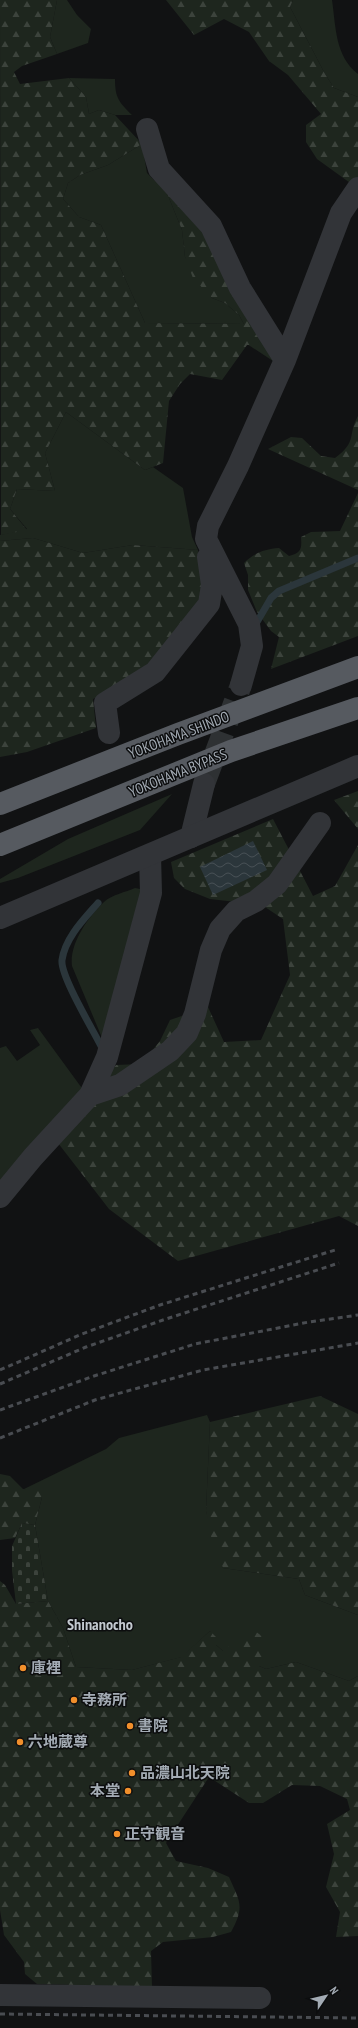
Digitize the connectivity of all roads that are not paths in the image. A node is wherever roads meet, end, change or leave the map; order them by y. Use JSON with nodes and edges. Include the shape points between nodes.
{"nodes":[{"id":1,"x":147,"y":129,"type":"dead end"},
{"id":2,"x":358,"y":188,"type":"edge"},
{"id":3,"x":285,"y":360,"type":"junction"},
{"id":4,"x":206,"y":540,"type":"junction"},
{"id":5,"x":358,"y":667,"type":"edge"},
{"id":6,"x":241,"y":685,"type":"tunnel mouth"},
{"id":7,"x":358,"y":708,"type":"edge"},
{"id":8,"x":109,"y":733,"type":"dead end"},
{"id":9,"x":358,"y":766,"type":"edge"},
{"id":10,"x":204,"y":784,"type":"tunnel mouth"},
{"id":11,"x":0,"y":804,"type":"edge"},
{"id":12,"x":320,"y":824,"type":"dead end"},
{"id":13,"x":191,"y":837,"type":"junction"},
{"id":14,"x":0,"y":845,"type":"edge"},
{"id":15,"x":150,"y":856,"type":"junction"},
{"id":16,"x":0,"y":918,"type":"edge"},
{"id":17,"x":90,"y":1096,"type":"junction"},
{"id":18,"x":0,"y":1197,"type":"edge"},
{"id":19,"x":0,"y":1996,"type":"edge"},
{"id":20,"x":260,"y":1998,"type":"dead end"}],
"edges":[{"from":1,"to":3,"type":"street","via":[[159,169],[211,226],[240,288]]},
{"from":2,"to":3,"type":"street","via":[[341,213]]},
{"from":3,"to":4,"type":"street","via":[[208,526]]},
{"from":4,"to":6,"type":"street","via":[[249,624],[252,646]]},
{"from":4,"to":8,"type":"street","via":[[212,585],[209,604],[155,672],[105,703]]},
{"from":5,"to":11,"type":"highway","name":"YOKOHAMA SHINDO"},
{"from":7,"to":14,"type":"highway","name":"YOKOHAMA BYPASS","via":[[232,751]]},
{"from":9,"to":13,"type":"street"},
{"from":10,"to":13,"type":"street"},
{"from":12,"to":17,"type":"street","via":[[277,884],[256,901],[236,911],[220,929],[211,950],[195,1014],[187,1033],[170,1051],[120,1085]]},
{"from":13,"to":15,"type":"street"},
{"from":15,"to":16,"type":"street"},
{"from":15,"to":17,"type":"street","via":[[151,894],[107,1057]]},
{"from":17,"to":18,"type":"street"},
{"from":19,"to":20,"type":"street"}]}
